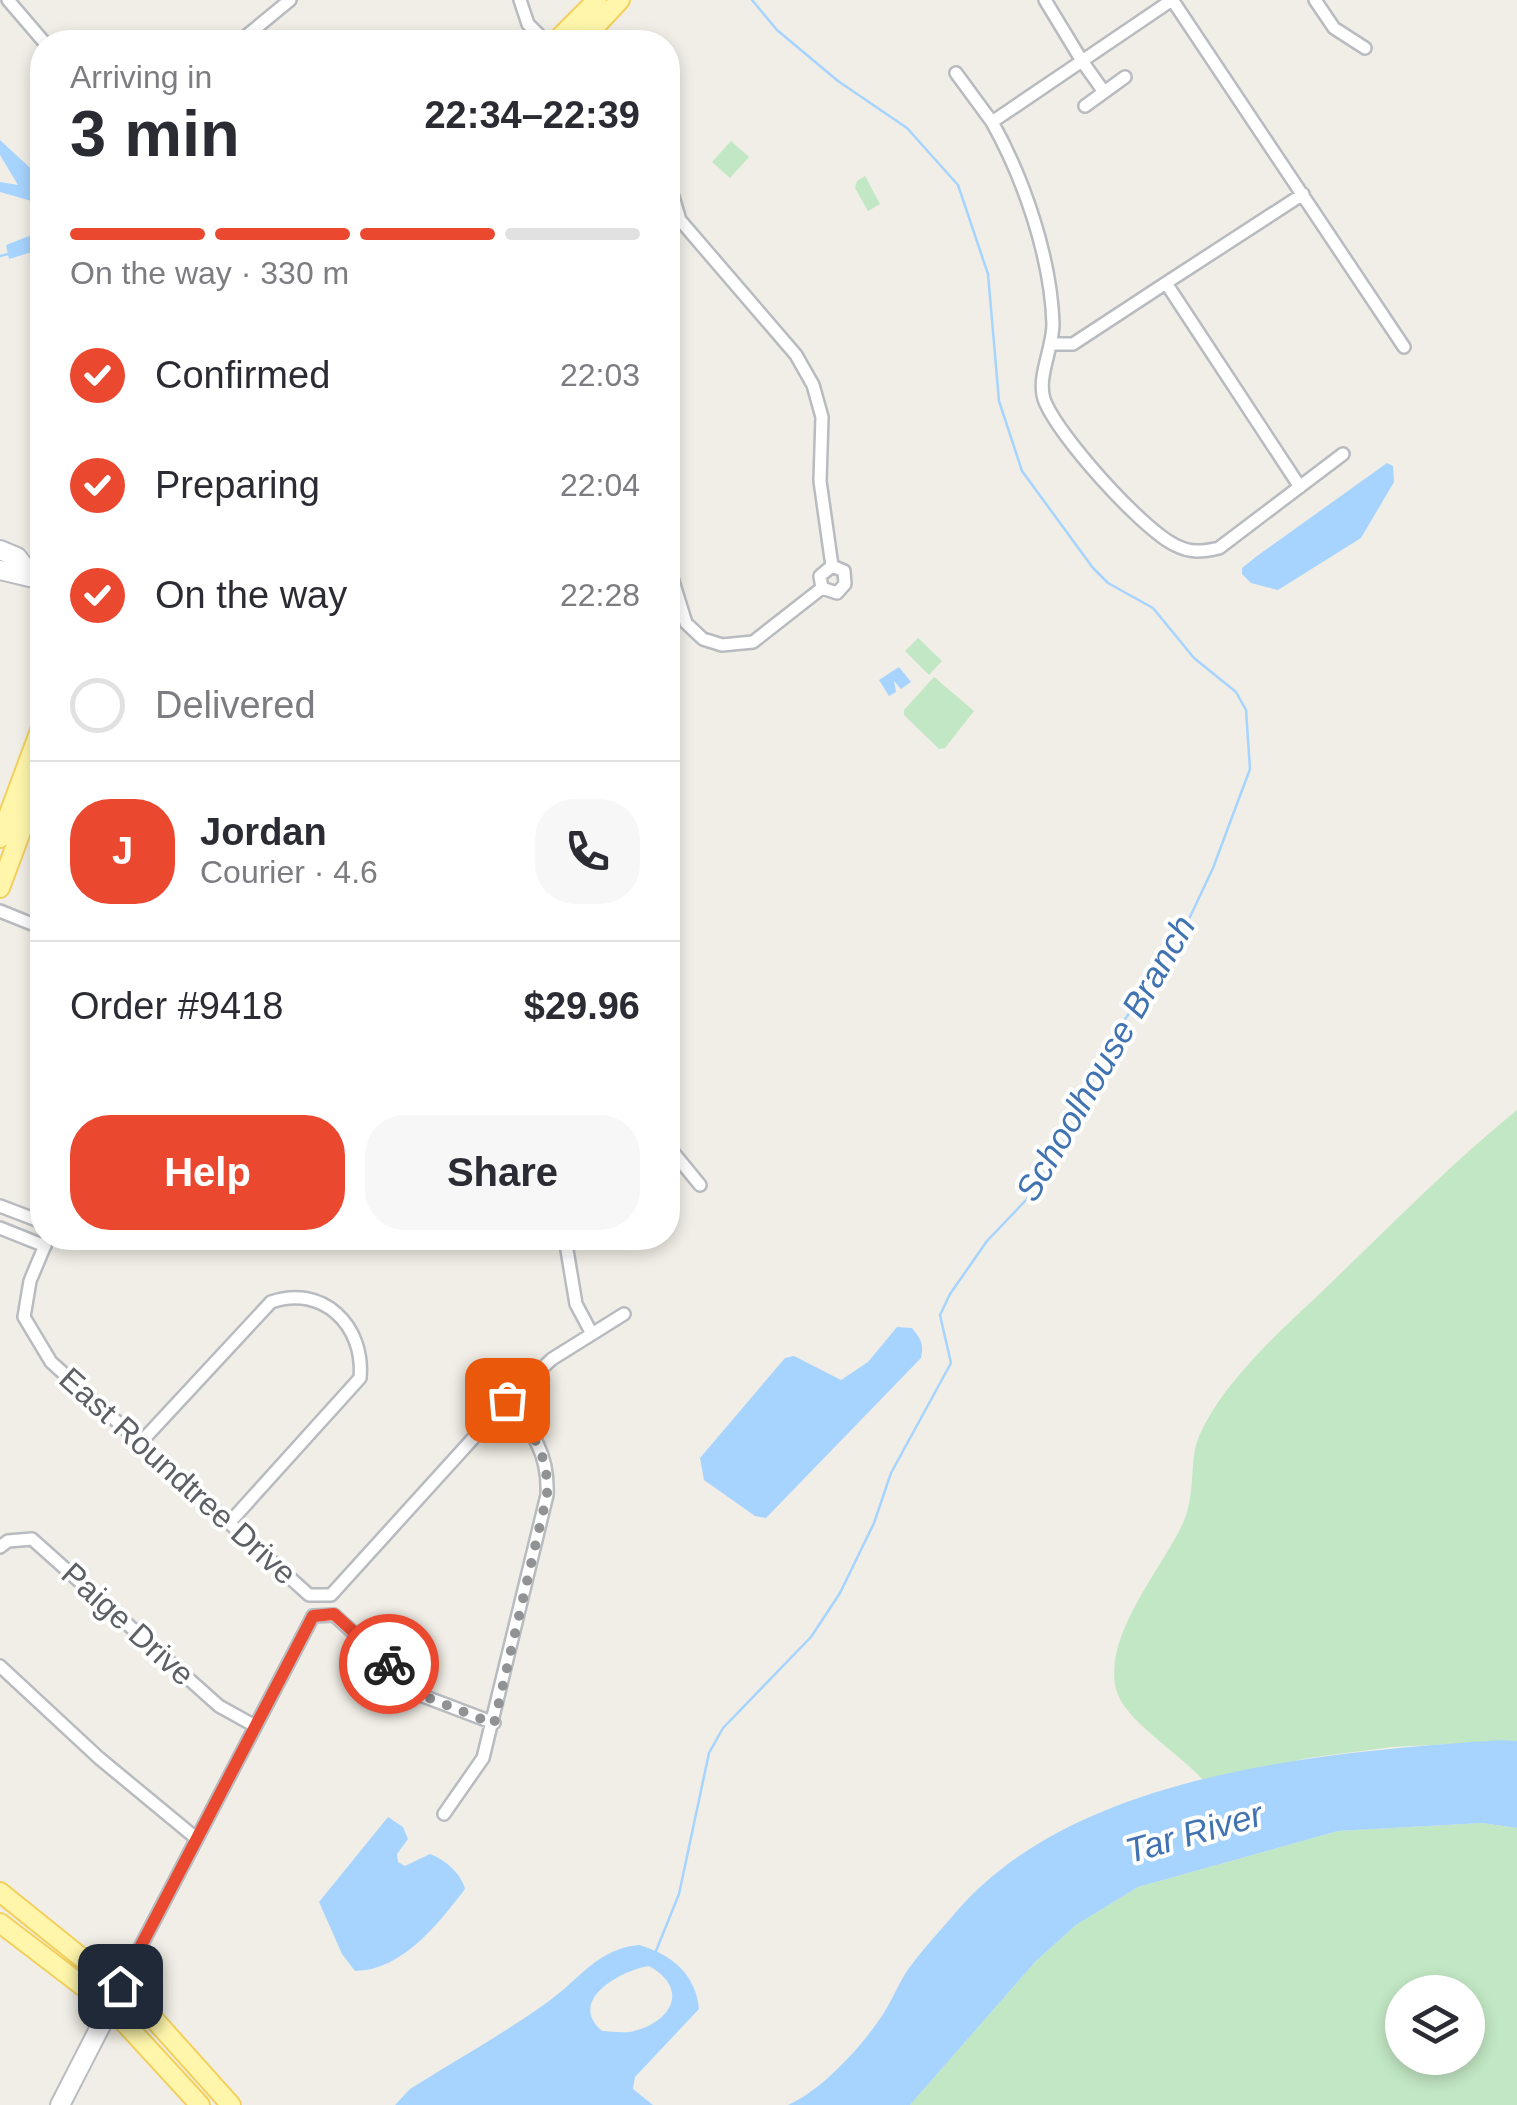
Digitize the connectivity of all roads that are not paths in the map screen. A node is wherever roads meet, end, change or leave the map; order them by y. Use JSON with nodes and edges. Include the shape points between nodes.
{"nodes":[{"id":1,"x":8,"y":0,"type":"edge"},
{"id":2,"x":290,"y":0,"type":"edge"},
{"id":3,"x":520,"y":0,"type":"edge"},
{"id":4,"x":597,"y":0,"type":"edge"},
{"id":5,"x":620,"y":0,"type":"edge"},
{"id":6,"x":1045,"y":0,"type":"edge"},
{"id":7,"x":1172,"y":0,"type":"edge"},
{"id":8,"x":1315,"y":0,"type":"edge"},
{"id":9,"x":34,"y":30,"type":"edge"},
{"id":10,"x":254,"y":30,"type":"edge"},
{"id":11,"x":534,"y":30,"type":"edge"},
{"id":12,"x":567,"y":30,"type":"edge"},
{"id":13,"x":592,"y":30,"type":"edge"},
{"id":14,"x":1365,"y":48,"type":"dead end"},
{"id":15,"x":1082,"y":60,"type":"junction"},
{"id":16,"x":956,"y":74,"type":"dead end"},
{"id":17,"x":1125,"y":77,"type":"dead end"},
{"id":18,"x":1104,"y":92,"type":"junction"},
{"id":19,"x":1085,"y":106,"type":"dead end"},
{"id":20,"x":992,"y":122,"type":"junction"},
{"id":21,"x":1302,"y":194,"type":"junction"},
{"id":22,"x":680,"y":220,"type":"edge"},
{"id":23,"x":1166,"y":283,"type":"junction"},
{"id":24,"x":1052,"y":344,"type":"junction"},
{"id":25,"x":1404,"y":346,"type":"dead end"},
{"id":26,"x":1343,"y":454,"type":"dead end"},
{"id":27,"x":1300,"y":487,"type":"junction"},
{"id":28,"x":0,"y":550,"type":"edge"},
{"id":29,"x":832,"y":566,"type":"junction"},
{"id":30,"x":0,"y":570,"type":"edge"},
{"id":31,"x":30,"y":571,"type":"edge"},
{"id":32,"x":30,"y":576,"type":"edge"},
{"id":33,"x":822,"y":588,"type":"junction"},
{"id":34,"x":680,"y":604,"type":"edge"},
{"id":35,"x":30,"y":757,"type":"edge"},
{"id":36,"x":30,"y":807,"type":"edge"},
{"id":37,"x":0,"y":838,"type":"edge"},
{"id":38,"x":0,"y":888,"type":"edge"},
{"id":39,"x":0,"y":911,"type":"edge"},
{"id":40,"x":30,"y":923,"type":"edge"},
{"id":41,"x":680,"y":1161,"type":"edge"},
{"id":42,"x":700,"y":1185,"type":"dead end"},
{"id":43,"x":0,"y":1206,"type":"edge"},
{"id":44,"x":30,"y":1217,"type":"edge"},
{"id":45,"x":0,"y":1228,"type":"edge"},
{"id":46,"x":30,"y":1237,"type":"edge"},
{"id":47,"x":44,"y":1250,"type":"edge"},
{"id":48,"x":566,"y":1250,"type":"edge"},
{"id":49,"x":624,"y":1314,"type":"dead end"},
{"id":50,"x":592,"y":1334,"type":"junction"},
{"id":51,"x":507,"y":1400,"type":"junction"},
{"id":52,"x":142,"y":1442,"type":"junction"},
{"id":53,"x":230,"y":1522,"type":"junction"},
{"id":54,"x":0,"y":1548,"type":"edge"},
{"id":55,"x":0,"y":1666,"type":"edge"},
{"id":56,"x":494,"y":1724,"type":"junction"},
{"id":57,"x":254,"y":1726,"type":"junction"},
{"id":58,"x":444,"y":1814,"type":"dead end"},
{"id":59,"x":197,"y":1839,"type":"junction"},
{"id":60,"x":0,"y":1892,"type":"edge"},
{"id":61,"x":0,"y":1922,"type":"edge"},
{"id":62,"x":120,"y":1986,"type":"junction"},
{"id":63,"x":110,"y":2007,"type":"junction"},
{"id":64,"x":66,"y":2103,"type":"edge"},
{"id":65,"x":200,"y":2105,"type":"edge"},
{"id":66,"x":231,"y":2105,"type":"edge"}],
"edges":[{"from":1,"to":9,"type":"street"},
{"from":2,"to":10,"type":"street"},
{"from":3,"to":11,"type":"street"},
{"from":4,"to":12,"type":"main road"},
{"from":5,"to":13,"type":"main road"},
{"from":6,"to":15,"type":"street"},
{"from":7,"to":15,"type":"street"},
{"from":7,"to":21,"type":"street"},
{"from":8,"to":14,"type":"street","via":[[1334,28]]},
{"from":15,"to":18,"type":"street"},
{"from":15,"to":20,"type":"street"},
{"from":16,"to":20,"type":"street"},
{"from":17,"to":18,"type":"street"},
{"from":18,"to":19,"type":"street"},
{"from":20,"to":24,"type":"street","via":[[1026,187]]},
{"from":21,"to":23,"type":"street"},
{"from":21,"to":25,"type":"street"},
{"from":22,"to":29,"type":"street","via":[[796,355],[813,385],[822,417],[820,481]]},
{"from":23,"to":24,"type":"street","via":[[1074,344]]},
{"from":23,"to":27,"type":"street"},
{"from":24,"to":27,"type":"street","via":[[1043,398],[1066,436],[1135,515],[1178,548],[1218,548]]},
{"from":26,"to":27,"type":"street"},
{"from":28,"to":31,"type":"street"},
{"from":29,"to":33,"type":"street","via":[[820,576]]},
{"from":29,"to":33,"type":"street","via":[[844,572],[846,584],[837,592]]},
{"from":30,"to":32,"type":"street"},
{"from":33,"to":34,"type":"street","via":[[748,644],[703,639],[686,623]]},
{"from":35,"to":37,"type":"main road"},
{"from":36,"to":38,"type":"main road"},
{"from":39,"to":40,"type":"street"},
{"from":41,"to":42,"type":"street"},
{"from":43,"to":44,"type":"street"},
{"from":45,"to":46,"type":"street"},
{"from":47,"to":52,"type":"street","name":"East Roundtree Drive","via":[[24,1318],[51,1362]]},
{"from":48,"to":50,"type":"street","via":[[576,1304]]},
{"from":49,"to":50,"type":"street"},
{"from":50,"to":51,"type":"street"},
{"from":51,"to":53,"type":"street","name":"East Roundtree Drive","via":[[331,1595],[310,1595]]},
{"from":51,"to":56,"type":"street","via":[[536,1436],[548,1482]]},
{"from":52,"to":53,"type":"street","name":"East Roundtree Drive"},
{"from":52,"to":53,"type":"street","via":[[270,1302],[292,1294],[308,1297],[356,1334],[360,1378]]},
{"from":54,"to":57,"type":"street","name":"Paige Drive","via":[[32,1540],[219,1706]]},
{"from":55,"to":59,"type":"street"},
{"from":56,"to":57,"type":"street","name":"East Roundtree Drive","via":[[424,1696],[334,1614],[313,1616]]},
{"from":56,"to":58,"type":"street","via":[[472,1778]]},
{"from":57,"to":59,"type":"street"},
{"from":59,"to":62,"type":"street"},
{"from":60,"to":62,"type":"main road"},
{"from":61,"to":63,"type":"main road"},
{"from":62,"to":63,"type":"street"},
{"from":62,"to":66,"type":"main road"},
{"from":63,"to":64,"type":"street"},
{"from":63,"to":65,"type":"main road"}]}
